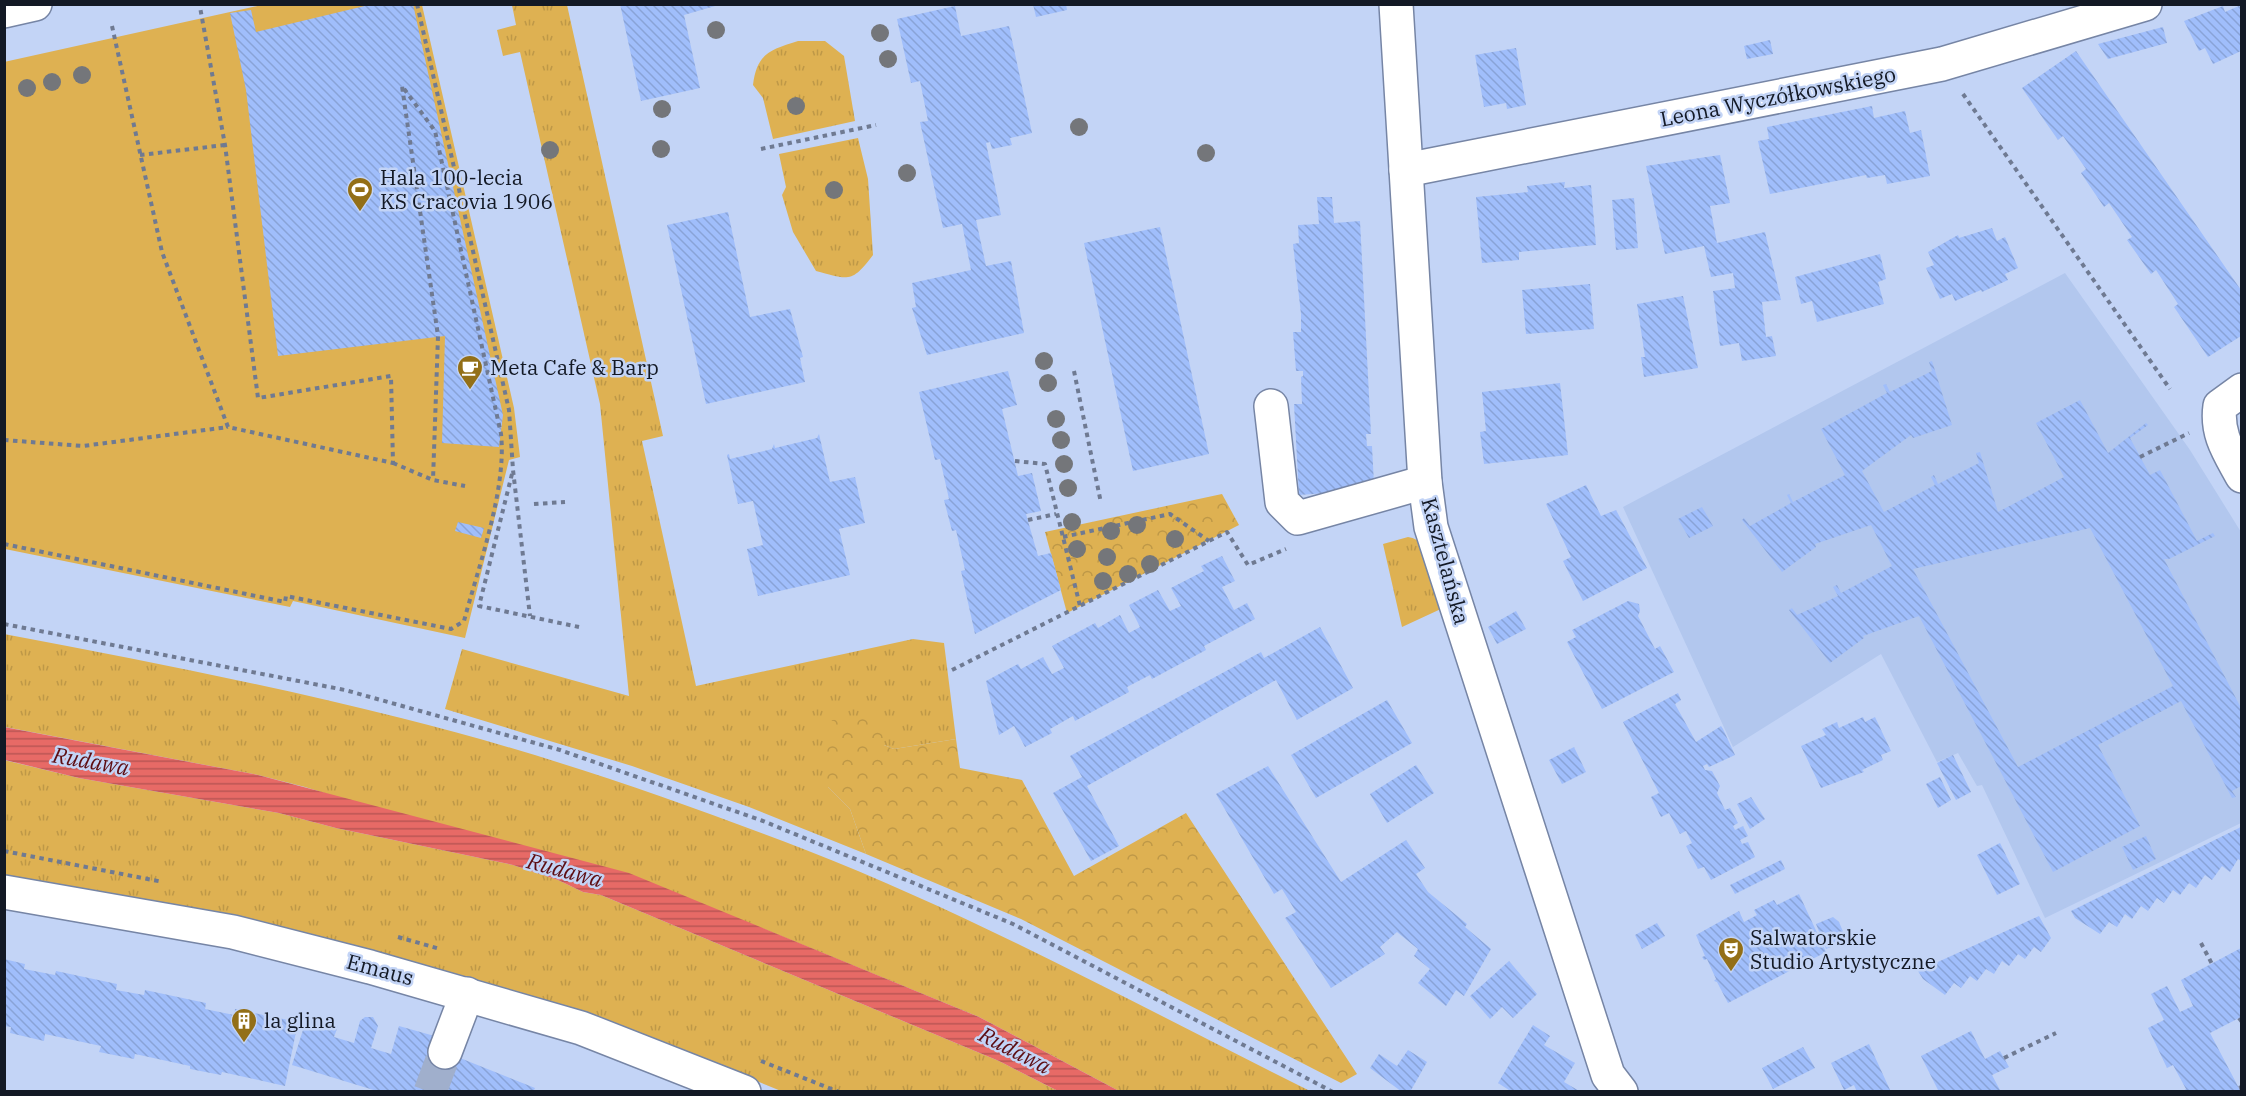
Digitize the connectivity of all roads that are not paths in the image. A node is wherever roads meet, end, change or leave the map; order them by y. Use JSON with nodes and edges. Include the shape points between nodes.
{"nodes":[{"id":1,"x":35,"y":4,"type":"edge"},
{"id":2,"x":1396,"y":4,"type":"edge"},
{"id":3,"x":2145,"y":4,"type":"edge"},
{"id":4,"x":4,"y":11,"type":"edge"},
{"id":5,"x":1406,"y":170,"type":"junction"},
{"id":6,"x":2231,"y":398,"type":"edge"},
{"id":7,"x":1271,"y":406,"type":"dead end"},
{"id":8,"x":2241,"y":476,"type":"edge"},
{"id":9,"x":1425,"y":482,"type":"junction"},
{"id":10,"x":4,"y":892,"type":"edge"},
{"id":11,"x":466,"y":994,"type":"junction"},
{"id":12,"x":445,"y":1052,"type":"tunnel mouth"},
{"id":13,"x":744,"y":1092,"type":"edge"},
{"id":14,"x":1622,"y":1092,"type":"edge"}],
"edges":[{"from":1,"to":4,"type":"street"},
{"from":2,"to":5,"type":"street","name":"Kasztelańska"},
{"from":3,"to":5,"type":"street","name":"Leona Wyczółkowskiego","via":[[1942,64]]},
{"from":5,"to":9,"type":"street","name":"Kasztelańska"},
{"from":6,"to":8,"type":"street","via":[[2218,423]]},
{"from":7,"to":9,"type":"street","via":[[1282,502],[1298,518]]},
{"from":9,"to":14,"type":"street","name":"Kasztelańska","via":[[1431,527],[1452,594],[1608,1075]]},
{"from":10,"to":11,"type":"street","name":"Emaus","via":[[234,932]]},
{"from":11,"to":12,"type":"street"},
{"from":11,"to":13,"type":"street","name":"Emaus","via":[[581,1028]]}]}
